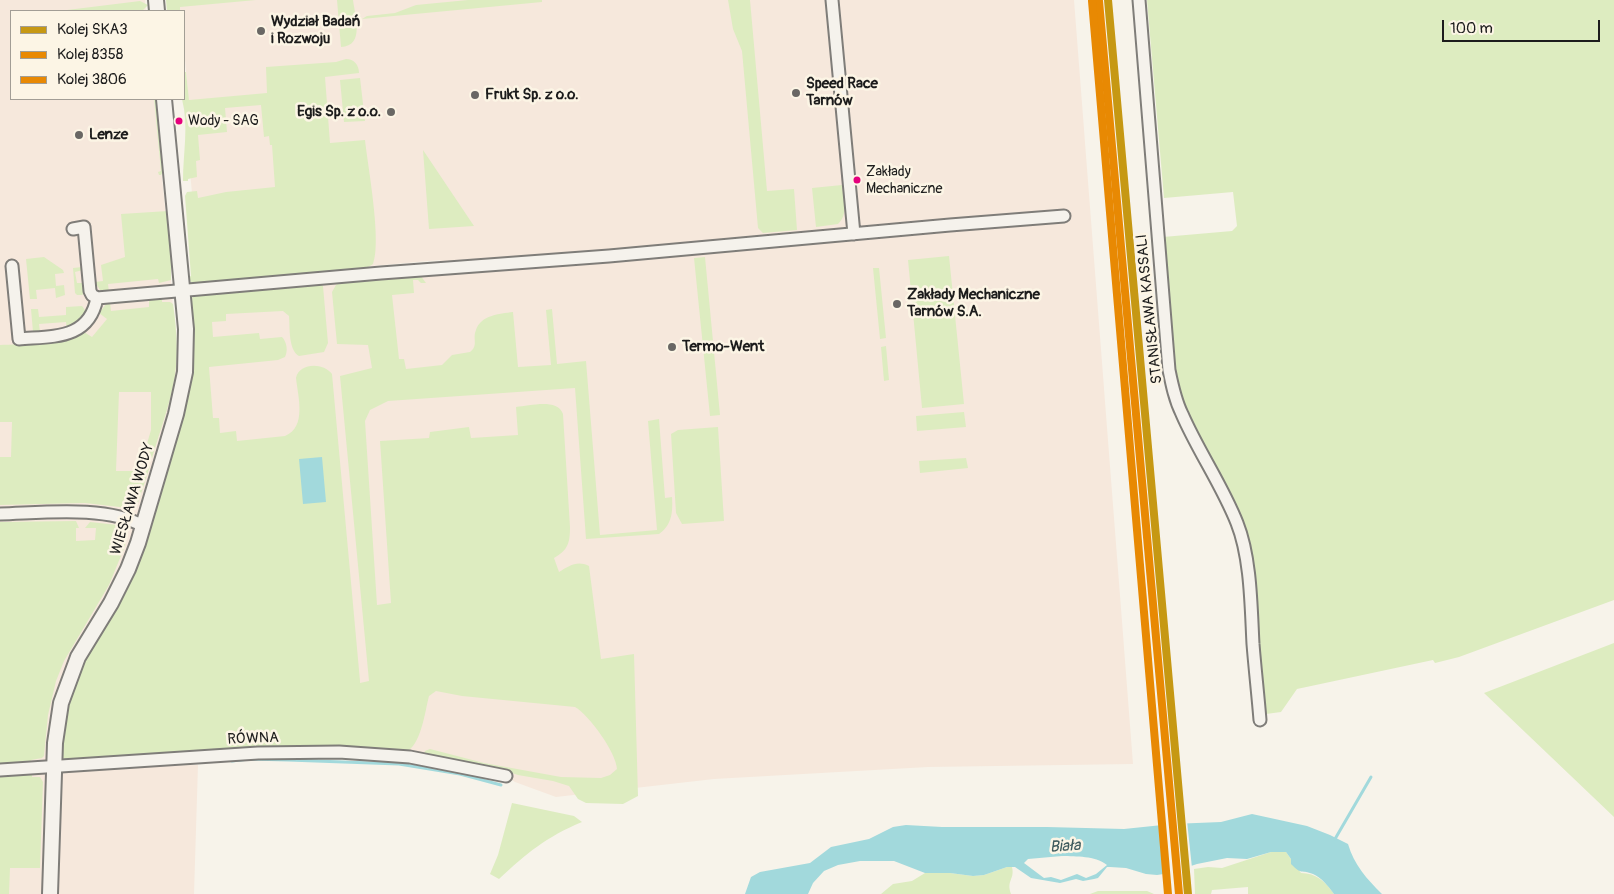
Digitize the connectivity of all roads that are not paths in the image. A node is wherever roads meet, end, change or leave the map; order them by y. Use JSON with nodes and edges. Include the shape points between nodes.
{"nodes":[{"id":1,"x":832,"y":0,"type":"edge"},
{"id":2,"x":1139,"y":0,"type":"edge"},
{"id":3,"x":164,"y":100,"type":"edge"},
{"id":4,"x":1064,"y":216,"type":"dead end"},
{"id":5,"x":74,"y":229,"type":"dead end"},
{"id":6,"x":854,"y":234,"type":"junction"},
{"id":7,"x":12,"y":266,"type":"dead end"},
{"id":8,"x":182,"y":290,"type":"junction"},
{"id":9,"x":98,"y":298,"type":"junction"},
{"id":10,"x":0,"y":514,"type":"edge"},
{"id":11,"x":142,"y":526,"type":"junction"},
{"id":12,"x":1260,"y":720,"type":"dead end"},
{"id":13,"x":54,"y":767,"type":"junction"},
{"id":14,"x":0,"y":770,"type":"edge"},
{"id":15,"x":506,"y":776,"type":"dead end"},
{"id":16,"x":50,"y":894,"type":"edge"}],
"edges":[{"from":1,"to":6,"type":"street"},
{"from":2,"to":12,"type":"street","name":"STANISŁAWA KASSALI","via":[[1169,370],[1182,415],[1226,498],[1243,542],[1252,606]]},
{"from":3,"to":8,"type":"street","name":"WIESŁAWA WODY"},
{"from":4,"to":6,"type":"street"},
{"from":5,"to":9,"type":"street","via":[[84,227],[90,291]]},
{"from":6,"to":8,"type":"street"},
{"from":7,"to":9,"type":"street","via":[[19,339],[78,330],[93,312]]},
{"from":8,"to":9,"type":"street"},
{"from":8,"to":11,"type":"street","name":"WIESŁAWA WODY","via":[[187,351],[182,392]]},
{"from":10,"to":11,"type":"street","via":[[99,514],[128,519]]},
{"from":11,"to":13,"type":"street","name":"WIESŁAWA WODY","via":[[120,588],[72,669],[61,703]]},
{"from":13,"to":14,"type":"street","name":"RÓWNA"},
{"from":13,"to":15,"type":"street","name":"RÓWNA","via":[[258,752],[339,752],[410,757]]},
{"from":13,"to":16,"type":"street","name":"WIESŁAWA WODY"}]}
